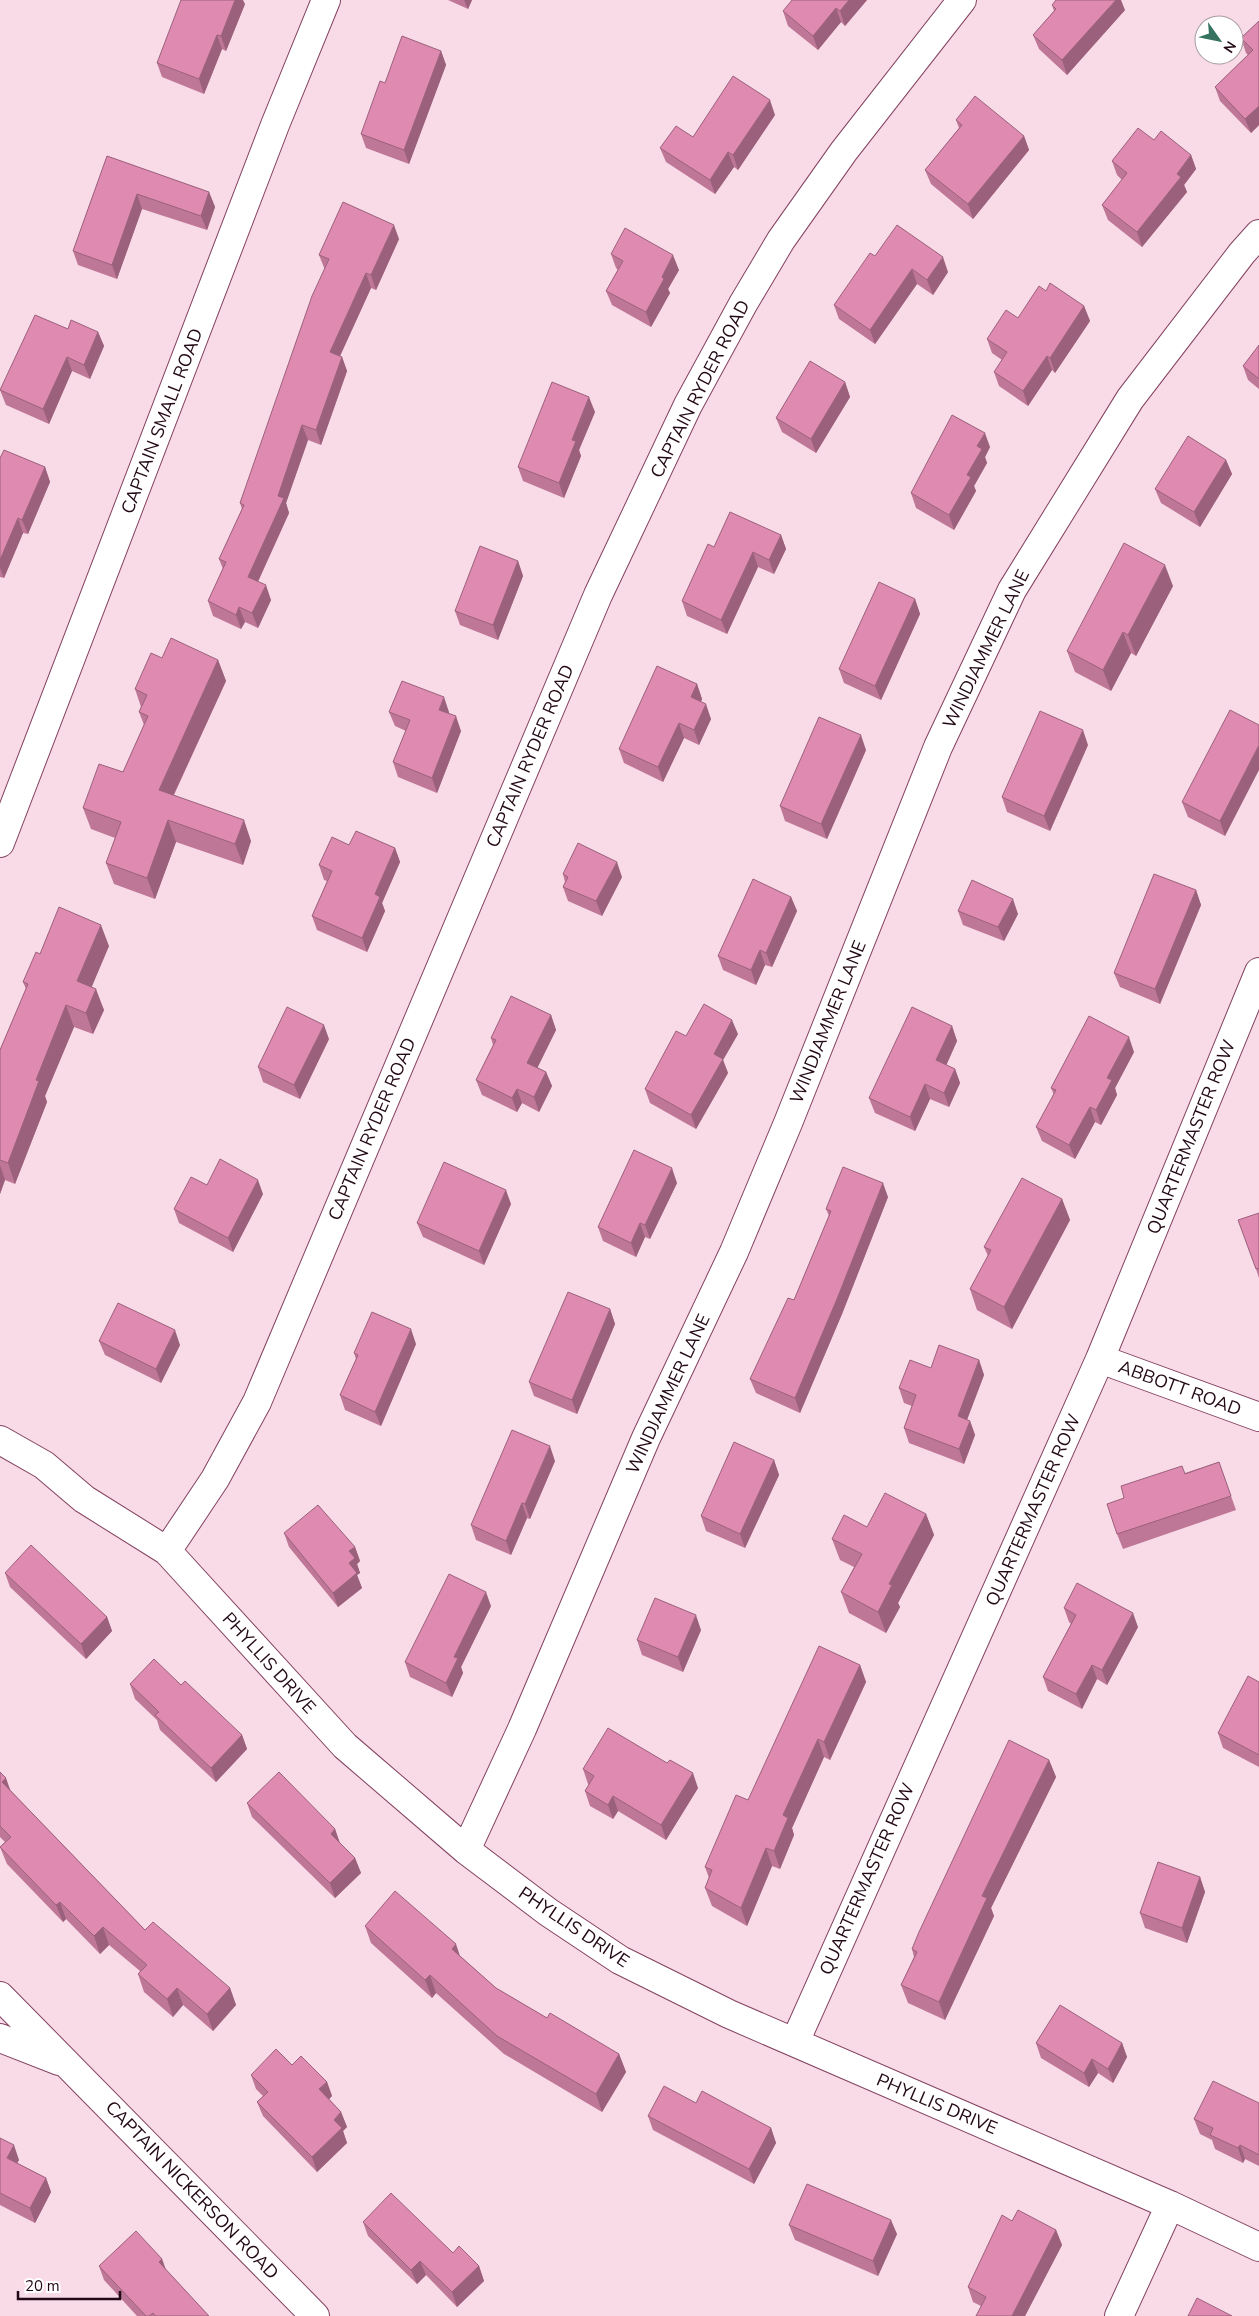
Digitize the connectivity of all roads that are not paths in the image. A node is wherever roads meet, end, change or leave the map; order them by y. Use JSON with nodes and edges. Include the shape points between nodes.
{"nodes":[{"id":1,"x":326,"y":0,"type":"edge"},
{"id":2,"x":962,"y":0,"type":"edge"},
{"id":3,"x":1259,"y":234,"type":"edge"},
{"id":4,"x":0,"y":844,"type":"edge"},
{"id":5,"x":1259,"y":972,"type":"edge"},
{"id":6,"x":1100,"y":1359,"type":"junction"},
{"id":7,"x":1259,"y":1416,"type":"edge"},
{"id":8,"x":0,"y":1440,"type":"edge"},
{"id":9,"x":167,"y":1551,"type":"junction"},
{"id":10,"x":466,"y":1850,"type":"junction"},
{"id":11,"x":0,"y":1996,"type":"edge"},
{"id":12,"x":0,"y":2038,"type":"edge"},
{"id":13,"x":795,"y":2042,"type":"junction"},
{"id":14,"x":69,"y":2064,"type":"junction"},
{"id":15,"x":1170,"y":2205,"type":"junction"},
{"id":16,"x":1259,"y":2248,"type":"edge"},
{"id":17,"x":315,"y":2316,"type":"edge"},
{"id":18,"x":1119,"y":2316,"type":"edge"}],
"edges":[{"from":1,"to":4,"type":"street","name":"CAPTAIN SMALL ROAD","via":[[275,125]]},
{"from":2,"to":9,"type":"street","name":"CAPTAIN RYDER ROAD","via":[[844,151],[781,240],[688,405],[598,595],[257,1402],[216,1479]]},
{"from":3,"to":10,"type":"street","name":"WINDJAMMER LANE","via":[[1130,399],[1012,590],[938,747],[734,1252],[646,1438],[522,1729]]},
{"from":5,"to":6,"type":"street","name":"QUARTERMASTER ROW"},
{"from":6,"to":7,"type":"street","name":"ABBOTT ROAD"},
{"from":6,"to":13,"type":"street","name":"QUARTERMASTER ROW"},
{"from":8,"to":9,"type":"street","name":"PHYLLIS DRIVE","via":[[44,1465],[84,1499]]},
{"from":9,"to":10,"type":"street","name":"PHYLLIS DRIVE","via":[[344,1746]]},
{"from":10,"to":13,"type":"street","name":"PHYLLIS DRIVE","via":[[548,1912],[620,1960],[729,2014]]},
{"from":11,"to":14,"type":"street","name":"CAPTAIN NICKERSON ROAD"},
{"from":12,"to":14,"type":"street","name":"CAPTAIN NICKERSON ROAD"},
{"from":13,"to":15,"type":"street","name":"PHYLLIS DRIVE"},
{"from":14,"to":17,"type":"street","name":"CAPTAIN NICKERSON ROAD"},
{"from":15,"to":16,"type":"street","name":"PHYLLIS DRIVE"},
{"from":15,"to":18,"type":"street"}]}
